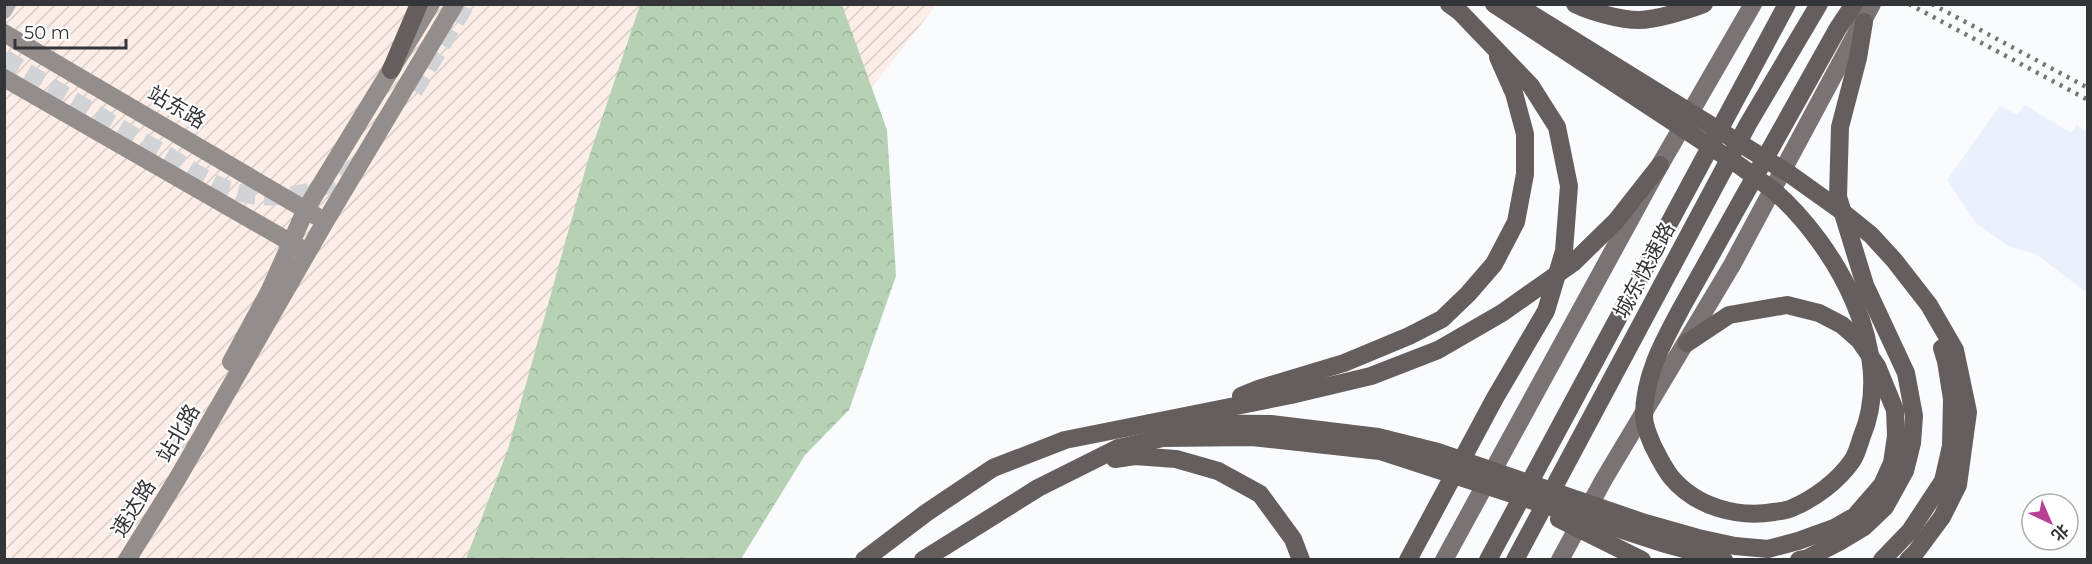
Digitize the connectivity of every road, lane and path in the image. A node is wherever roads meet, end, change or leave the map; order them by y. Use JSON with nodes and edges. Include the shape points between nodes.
{"nodes":[{"id":1,"x":8,"y":4,"type":"edge"},
{"id":2,"x":419,"y":4,"type":"edge"},
{"id":3,"x":431,"y":4,"type":"edge"},
{"id":4,"x":455,"y":4,"type":"edge"},
{"id":5,"x":1494,"y":4,"type":"edge"},
{"id":6,"x":1516,"y":4,"type":"edge"},
{"id":7,"x":1575,"y":4,"type":"edge"},
{"id":8,"x":1704,"y":4,"type":"edge"},
{"id":9,"x":1753,"y":4,"type":"edge"},
{"id":10,"x":1787,"y":4,"type":"edge"},
{"id":11,"x":1819,"y":4,"type":"edge"},
{"id":12,"x":1854,"y":4,"type":"edge"},
{"id":13,"x":1872,"y":4,"type":"edge"},
{"id":14,"x":1454,"y":8,"type":"edge"},
{"id":15,"x":4,"y":11,"type":"edge"},
{"id":16,"x":1864,"y":22,"type":"junction"},
{"id":17,"x":4,"y":33,"type":"edge"},
{"id":18,"x":1492,"y":45,"type":"junction"},
{"id":19,"x":391,"y":70,"type":"junction"},
{"id":20,"x":4,"y":78,"type":"edge"},
{"id":21,"x":1660,"y":165,"type":"junction"},
{"id":22,"x":306,"y":209,"type":"junction"},
{"id":23,"x":325,"y":222,"type":"junction"},
{"id":24,"x":292,"y":242,"type":"junction"},
{"id":25,"x":308,"y":253,"type":"junction"},
{"id":26,"x":1929,"y":305,"type":"junction"},
{"id":27,"x":1687,"y":343,"type":"junction"},
{"id":28,"x":1207,"y":412,"type":"junction"},
{"id":29,"x":1150,"y":423,"type":"junction"},
{"id":30,"x":1379,"y":444,"type":"junction"},
{"id":31,"x":176,"y":481,"type":"junction"},
{"id":32,"x":1488,"y":485,"type":"junction"},
{"id":33,"x":1038,"y":488,"type":"junction"},
{"id":34,"x":127,"y":560,"type":"edge"},
{"id":35,"x":864,"y":560,"type":"edge"},
{"id":36,"x":923,"y":560,"type":"edge"},
{"id":37,"x":1301,"y":560,"type":"edge"},
{"id":38,"x":1408,"y":560,"type":"edge"},
{"id":39,"x":1444,"y":560,"type":"edge"},
{"id":40,"x":1488,"y":560,"type":"edge"},
{"id":41,"x":1515,"y":560,"type":"edge"},
{"id":42,"x":1560,"y":560,"type":"edge"},
{"id":43,"x":1642,"y":560,"type":"edge"},
{"id":44,"x":1724,"y":560,"type":"edge"},
{"id":45,"x":1799,"y":560,"type":"edge"},
{"id":46,"x":1882,"y":560,"type":"edge"},
{"id":47,"x":1908,"y":560,"type":"edge"}],
"edges":[{"from":1,"to":15,"type":"street"},
{"from":2,"to":19,"type":"highway"},
{"from":3,"to":19,"type":"street","name":"站北路"},
{"from":4,"to":23,"type":"street","name":"站北路"},
{"from":5,"to":12,"type":"highway","via":[[1740,166],[1748,172],[1756,178],[1764,184],[1773,190],[1807,226],[1849,288],[1869,345],[1873,391],[1867,424],[1852,461],[1826,488],[1790,509],[1753,515],[1719,510],[1671,478],[1644,417],[1648,384],[1659,349],[1746,192],[1752,182],[1758,172],[1827,49],[1838,28]]},
{"from":6,"to":26,"type":"highway","via":[[1791,175],[1840,210],[1894,260]]},
{"from":7,"to":8,"type":"highway","via":[[1589,11],[1640,20]]},
{"from":9,"to":21,"type":"main road"},
{"from":10,"to":40,"type":"highway","name":"城东快速路"},
{"from":11,"to":41,"type":"highway","name":"城东快速路","via":[[1748,124]]},
{"from":13,"to":16,"type":"main road"},
{"from":14,"to":18,"type":"highway"},
{"from":16,"to":27,"type":"main road"},
{"from":16,"to":45,"type":"highway","via":[[1840,127],[1838,197],[1865,285],[1906,373],[1914,416],[1912,443],[1905,471],[1885,507],[1864,527]]},
{"from":17,"to":22,"type":"street","name":"站东路"},
{"from":18,"to":28,"type":"highway","via":[[1514,93],[1525,134],[1525,174],[1516,222],[1494,264],[1442,319],[1344,363],[1258,389]]},
{"from":18,"to":38,"type":"highway","via":[[1532,86],[1557,127],[1569,186],[1564,251],[1546,311]]},
{"from":19,"to":22,"type":"street","name":"站北路"},
{"from":20,"to":24,"type":"street"},
{"from":21,"to":28,"type":"highway","via":[[1616,221],[1573,263],[1502,313],[1438,350],[1371,376]]},
{"from":21,"to":39,"type":"main road"},
{"from":22,"to":23,"type":"street","name":"站东路"},
{"from":22,"to":24,"type":"street","name":"站北路"},
{"from":23,"to":25,"type":"street","name":"站北路"},
{"from":24,"to":25,"type":"street"},
{"from":24,"to":31,"type":"street","name":"站北路","via":[[207,406]]},
{"from":25,"to":31,"type":"street","name":"站北路"},
{"from":26,"to":46,"type":"highway","via":[[1946,361],[1952,399],[1951,446],[1943,481],[1910,531]]},
{"from":26,"to":47,"type":"highway","via":[[1955,350],[1968,412],[1958,484],[1942,517]]},
{"from":27,"to":30,"type":"highway","via":[[1729,315],[1787,304],[1819,313],[1842,325],[1859,340],[1877,366],[1895,411],[1892,464],[1882,485],[1855,516],[1834,528],[1768,549],[1698,538],[1438,452]]},
{"from":27,"to":42,"type":"main road"},
{"from":28,"to":29,"type":"highway"},
{"from":29,"to":30,"type":"highway","via":[[1271,424]]},
{"from":29,"to":35,"type":"highway","via":[[1065,440],[993,468]]},
{"from":30,"to":32,"type":"highway"},
{"from":30,"to":33,"type":"highway","via":[[1252,437],[1163,438],[1118,448]]},
{"from":31,"to":34,"type":"street","name":"速达路"},
{"from":32,"to":43,"type":"highway"},
{"from":32,"to":44,"type":"highway"},
{"from":33,"to":36,"type":"highway"},
{"from":33,"to":37,"type":"highway","via":[[1102,460],[1135,456],[1176,459],[1218,471],[1260,494],[1293,539]]}]}
